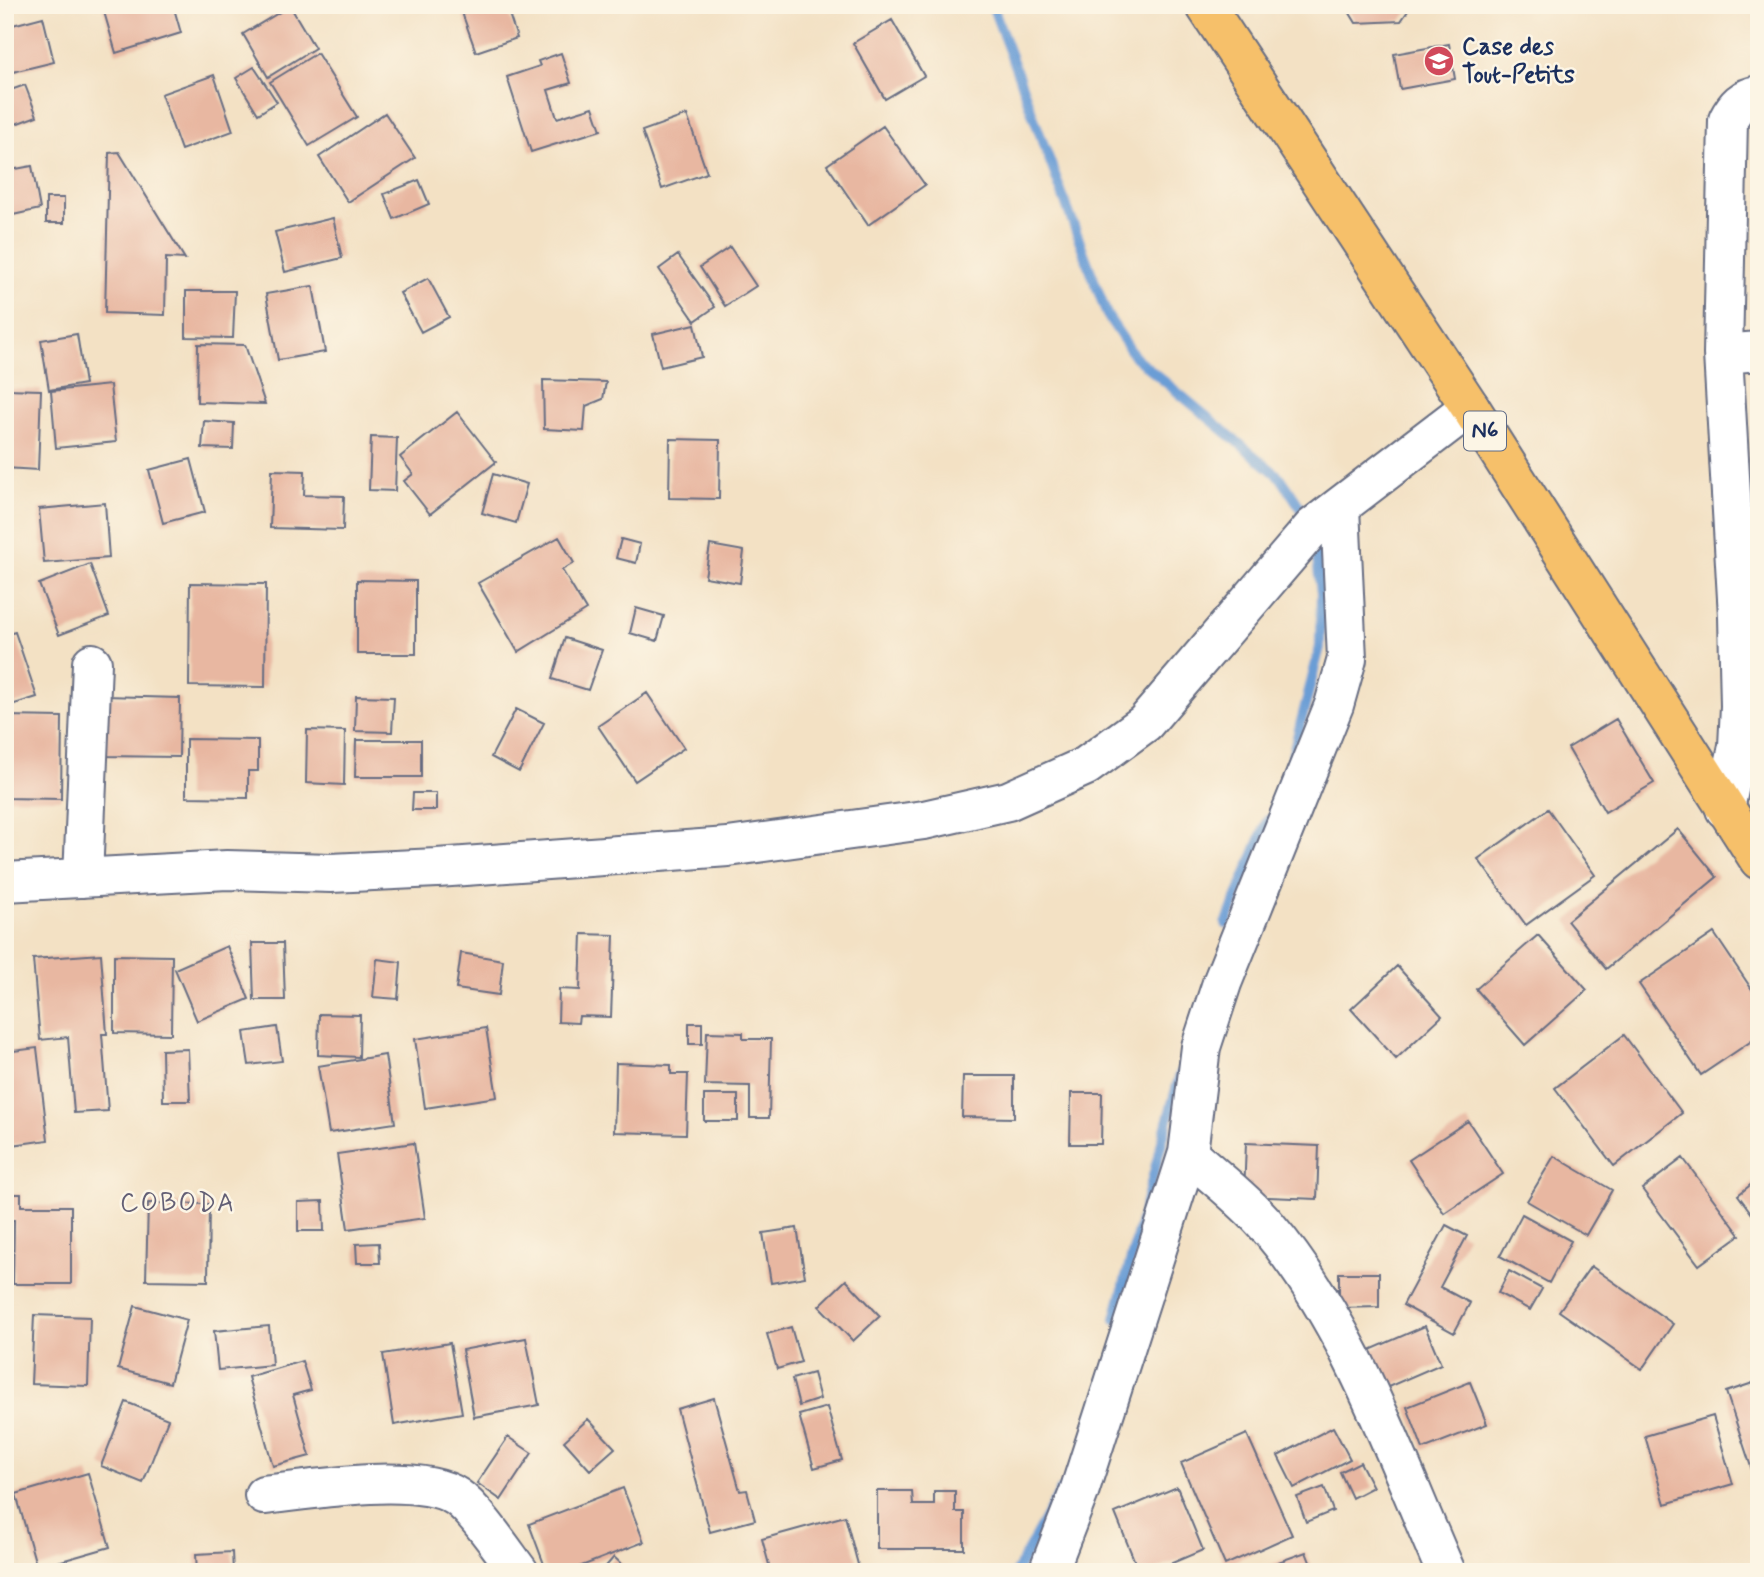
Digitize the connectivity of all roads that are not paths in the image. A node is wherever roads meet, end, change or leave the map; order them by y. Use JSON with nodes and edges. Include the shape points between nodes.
{"nodes":[{"id":1,"x":1205,"y":5,"type":"edge"},
{"id":2,"x":1759,"y":95,"type":"edge"},
{"id":3,"x":1741,"y":353,"type":"edge"},
{"id":4,"x":1470,"y":407,"type":"junction"},
{"id":5,"x":1340,"y":506,"type":"junction"},
{"id":6,"x":92,"y":663,"type":"dead end"},
{"id":7,"x":1725,"y":809,"type":"junction"},
{"id":8,"x":1759,"y":860,"type":"edge"},
{"id":9,"x":83,"y":878,"type":"junction"},
{"id":10,"x":5,"y":882,"type":"edge"},
{"id":11,"x":1188,"y":1153,"type":"junction"},
{"id":12,"x":264,"y":1495,"type":"dead end"},
{"id":13,"x":519,"y":1572,"type":"edge"},
{"id":14,"x":1048,"y":1572,"type":"edge"},
{"id":15,"x":1446,"y":1572,"type":"edge"}],
"edges":[{"from":1,"to":4,"type":"main road","number":"N6"},
{"from":2,"to":3,"type":"street","via":[[1736,106],[1728,120]]},
{"from":3,"to":7,"type":"street","via":[[1740,706],[1738,746]]},
{"from":4,"to":5,"type":"street"},
{"from":4,"to":7,"type":"main road","number":"N6"},
{"from":5,"to":9,"type":"street","via":[[1313,527],[1146,723],[1086,766],[1008,801],[924,820],[728,846],[437,868],[331,873],[227,870]]},
{"from":5,"to":11,"type":"street","via":[[1347,659],[1334,705],[1222,983],[1201,1047]]},
{"from":6,"to":9,"type":"street"},
{"from":7,"to":8,"type":"main road","number":"N6"},
{"from":9,"to":10,"type":"street"},
{"from":11,"to":14,"type":"street","via":[[1079,1492]]},
{"from":11,"to":15,"type":"street","via":[[1265,1224],[1318,1296],[1356,1369]]},
{"from":12,"to":13,"type":"street","via":[[367,1483],[429,1487],[457,1497]]}]}
